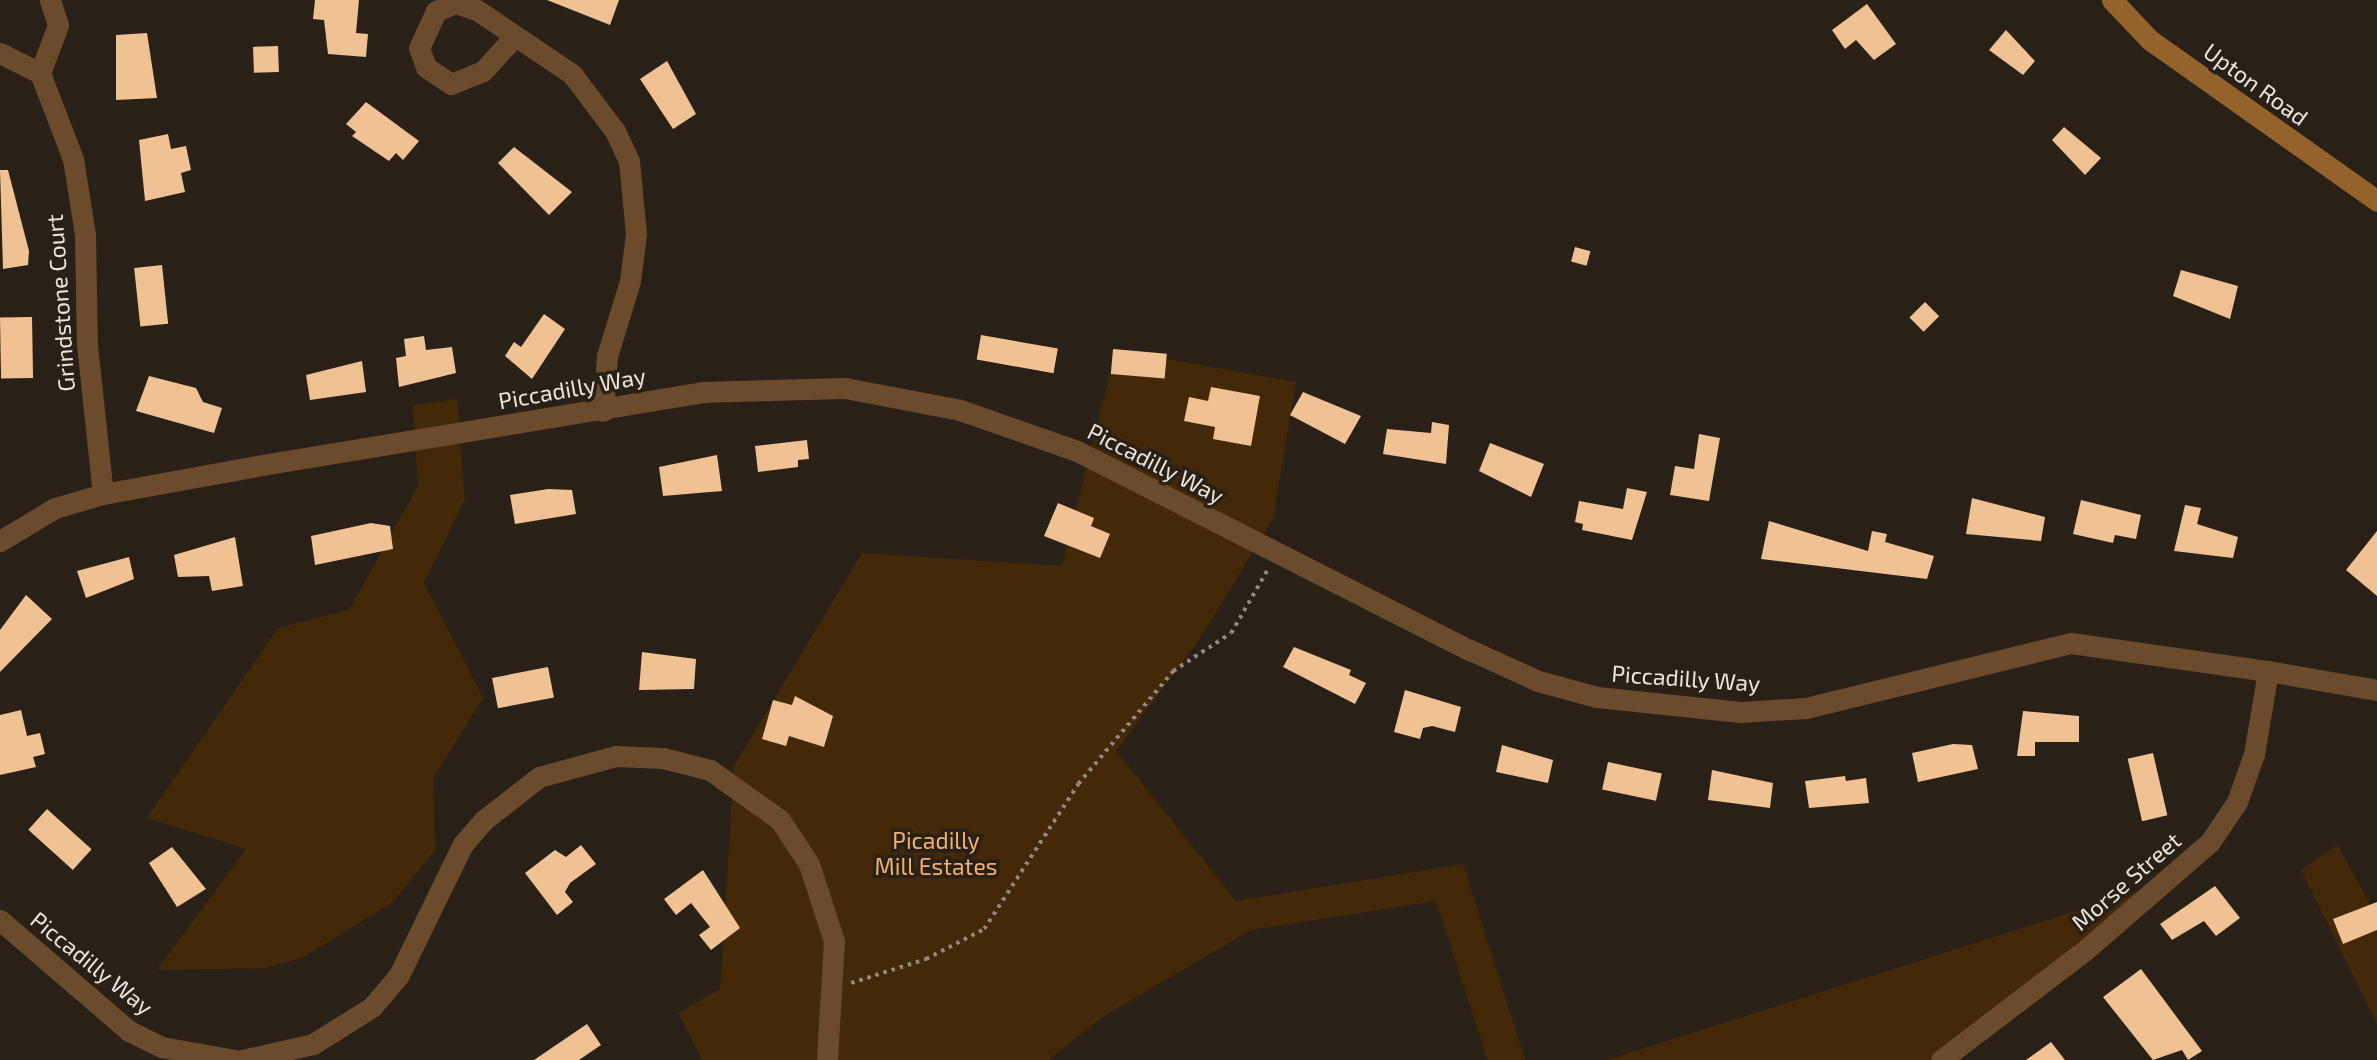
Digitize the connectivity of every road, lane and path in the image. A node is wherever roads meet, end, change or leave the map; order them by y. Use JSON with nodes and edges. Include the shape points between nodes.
{"nodes":[{"id":1,"x":50,"y":0,"type":"edge"},
{"id":2,"x":2112,"y":0,"type":"edge"},
{"id":3,"x":514,"y":37,"type":"dead end"},
{"id":4,"x":0,"y":53,"type":"edge"},
{"id":5,"x":40,"y":73,"type":"junction"},
{"id":6,"x":2377,"y":201,"type":"edge"},
{"id":7,"x":603,"y":411,"type":"junction"},
{"id":8,"x":103,"y":494,"type":"junction"},
{"id":9,"x":0,"y":541,"type":"edge"},
{"id":10,"x":1276,"y":554,"type":"junction"},
{"id":11,"x":2268,"y":671,"type":"junction"},
{"id":12,"x":2377,"y":690,"type":"edge"},
{"id":13,"x":0,"y":920,"type":"edge"},
{"id":14,"x":832,"y":989,"type":"junction"},
{"id":15,"x":235,"y":1060,"type":"edge"},
{"id":16,"x":242,"y":1060,"type":"edge"},
{"id":17,"x":827,"y":1060,"type":"edge"},
{"id":18,"x":1941,"y":1060,"type":"edge"}],
"edges":[{"from":1,"to":5,"type":"street","via":[[58,25]]},
{"from":2,"to":6,"type":"main road","name":"Upton Road","via":[[2150,40]]},
{"from":3,"to":7,"type":"street","via":[[572,75],[597,104],[629,161],[636,234],[630,281],[607,356]]},
{"from":4,"to":5,"type":"street"},
{"from":5,"to":8,"type":"street","name":"Grindstone Court","via":[[73,159],[85,234],[89,372]]},
{"from":7,"to":8,"type":"street","name":"Piccadilly Way"},
{"from":7,"to":10,"type":"street","name":"Piccadilly Way","via":[[767,386],[907,397],[1077,451]]},
{"from":8,"to":9,"type":"street","name":"Piccadilly Way","via":[[55,508]]},
{"from":10,"to":11,"type":"street","name":"Piccadilly Way","via":[[1538,681],[1670,708],[1806,708],[2071,643]]},
{"from":10,"to":14,"type":"path","via":[[1231,633],[1173,671],[1078,783],[984,929],[926,959]]},
{"from":11,"to":12,"type":"street"},
{"from":11,"to":18,"type":"street","name":"Morse Street","via":[[2254,754],[2237,802],[2210,842],[2083,952]]},
{"from":13,"to":15,"type":"street","name":"Piccadilly Way","via":[[129,1031],[162,1047]]},
{"from":14,"to":16,"type":"street","via":[[834,941],[825,903],[780,820],[710,770],[663,758],[615,756],[539,778],[484,820],[463,844],[399,975],[373,1007],[313,1044]]},
{"from":14,"to":17,"type":"street"}]}
